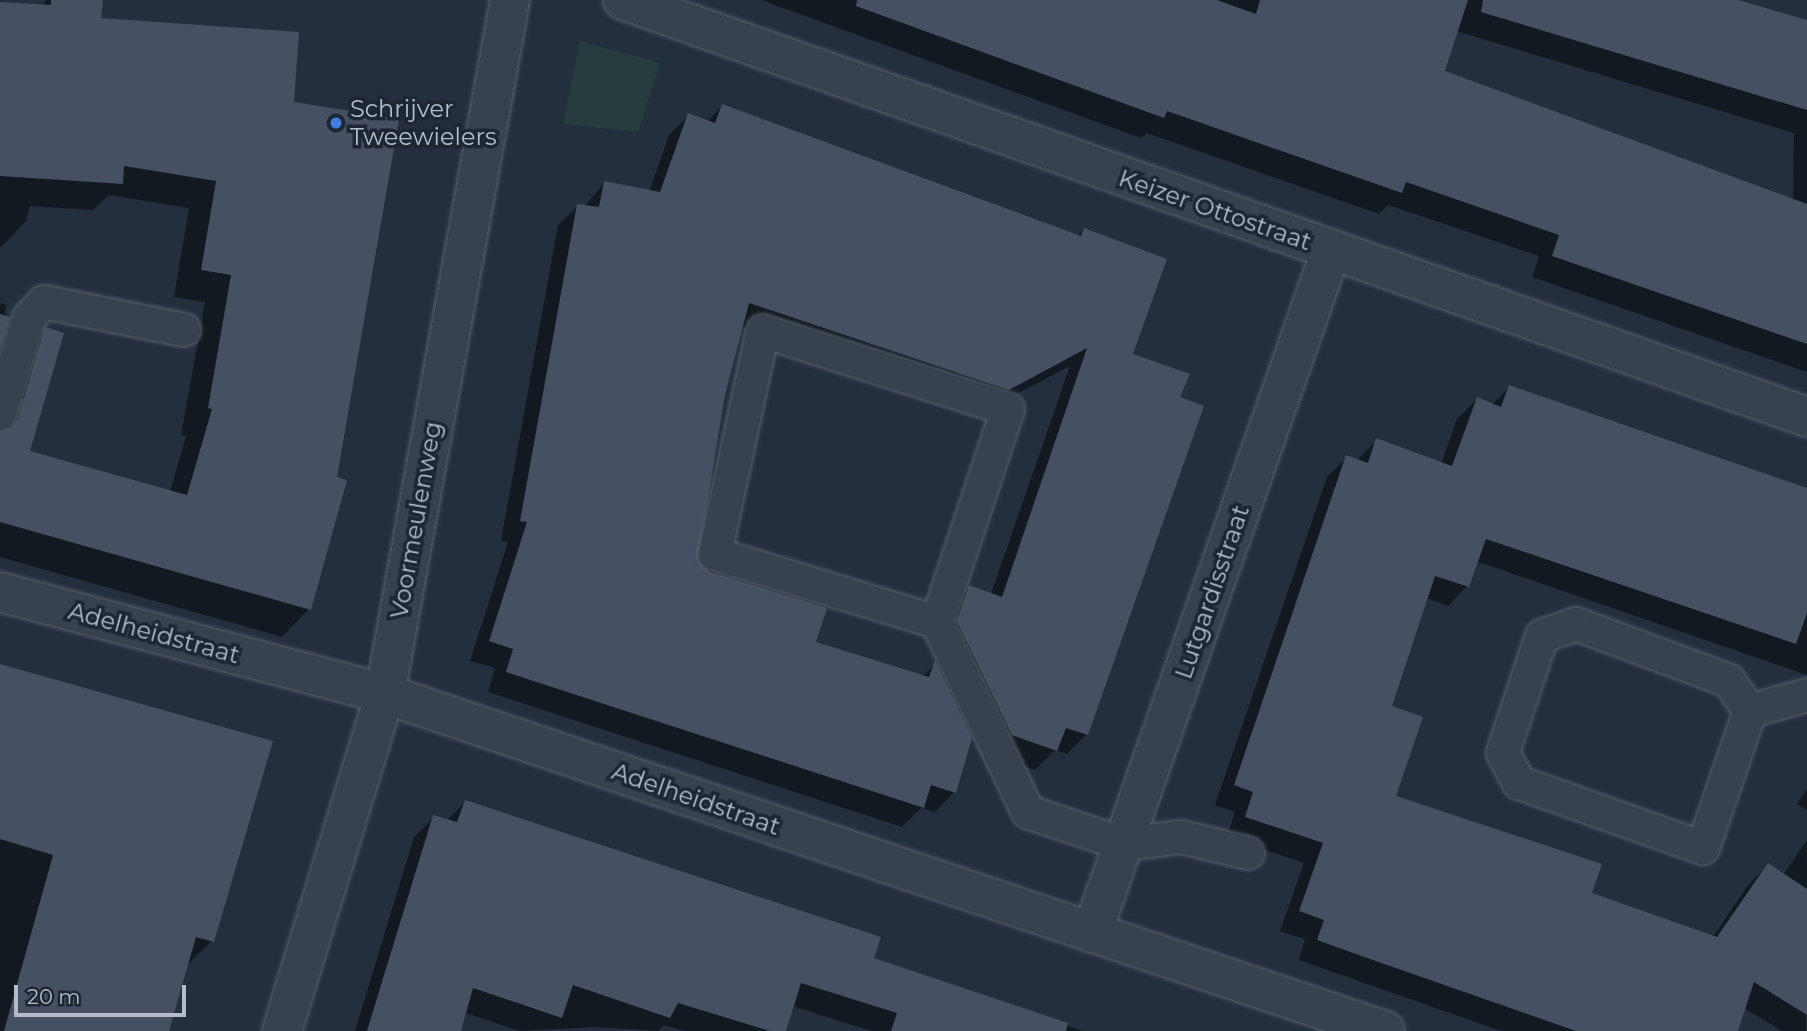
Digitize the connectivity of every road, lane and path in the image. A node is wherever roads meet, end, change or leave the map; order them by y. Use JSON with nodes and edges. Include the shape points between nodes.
{"nodes":[{"id":1,"x":510,"y":0,"type":"edge"},
{"id":2,"x":623,"y":0,"type":"edge"},
{"id":3,"x":1331,"y":251,"type":"junction"},
{"id":4,"x":184,"y":330,"type":"dead end"},
{"id":5,"x":0,"y":414,"type":"edge"},
{"id":6,"x":1807,"y":417,"type":"edge"},
{"id":7,"x":0,"y":592,"type":"edge"},
{"id":8,"x":937,"y":622,"type":"junction"},
{"id":9,"x":385,"y":694,"type":"junction"},
{"id":10,"x":1807,"y":695,"type":"edge"},
{"id":11,"x":1750,"y":711,"type":"junction"},
{"id":12,"x":1123,"y":844,"type":"junction"},
{"id":13,"x":1248,"y":853,"type":"dead end"},
{"id":14,"x":1092,"y":933,"type":"junction"},
{"id":15,"x":282,"y":1031,"type":"edge"},
{"id":16,"x":1385,"y":1031,"type":"edge"}],
"edges":[{"from":1,"to":9,"type":"street","name":"Voormeulenweg"},
{"from":2,"to":3,"type":"street","name":"Keizer Ottostraat"},
{"from":3,"to":6,"type":"street","name":"Keizer Ottostraat"},
{"from":3,"to":12,"type":"street","name":"Lutgardisstraat"},
{"from":4,"to":5,"type":"lane","via":[[44,302],[29,318]]},
{"from":7,"to":9,"type":"street","name":"Adelheidstraat"},
{"from":8,"to":8,"type":"lane","via":[[1008,408],[764,331],[715,554]]},
{"from":8,"to":12,"type":"lane","via":[[1028,812]]},
{"from":9,"to":14,"type":"street","name":"Adelheidstraat"},
{"from":9,"to":15,"type":"street","name":"Voormeulenweg"},
{"from":10,"to":11,"type":"lane"},
{"from":11,"to":11,"type":"lane","via":[[1729,681],[1576,624],[1542,636],[1503,753],[1519,783],[1703,848]]},
{"from":12,"to":13,"type":"lane","via":[[1181,837]]},
{"from":12,"to":14,"type":"street","name":"Lutgardisstraat"},
{"from":14,"to":16,"type":"street","name":"Adelheidstraat"}]}
